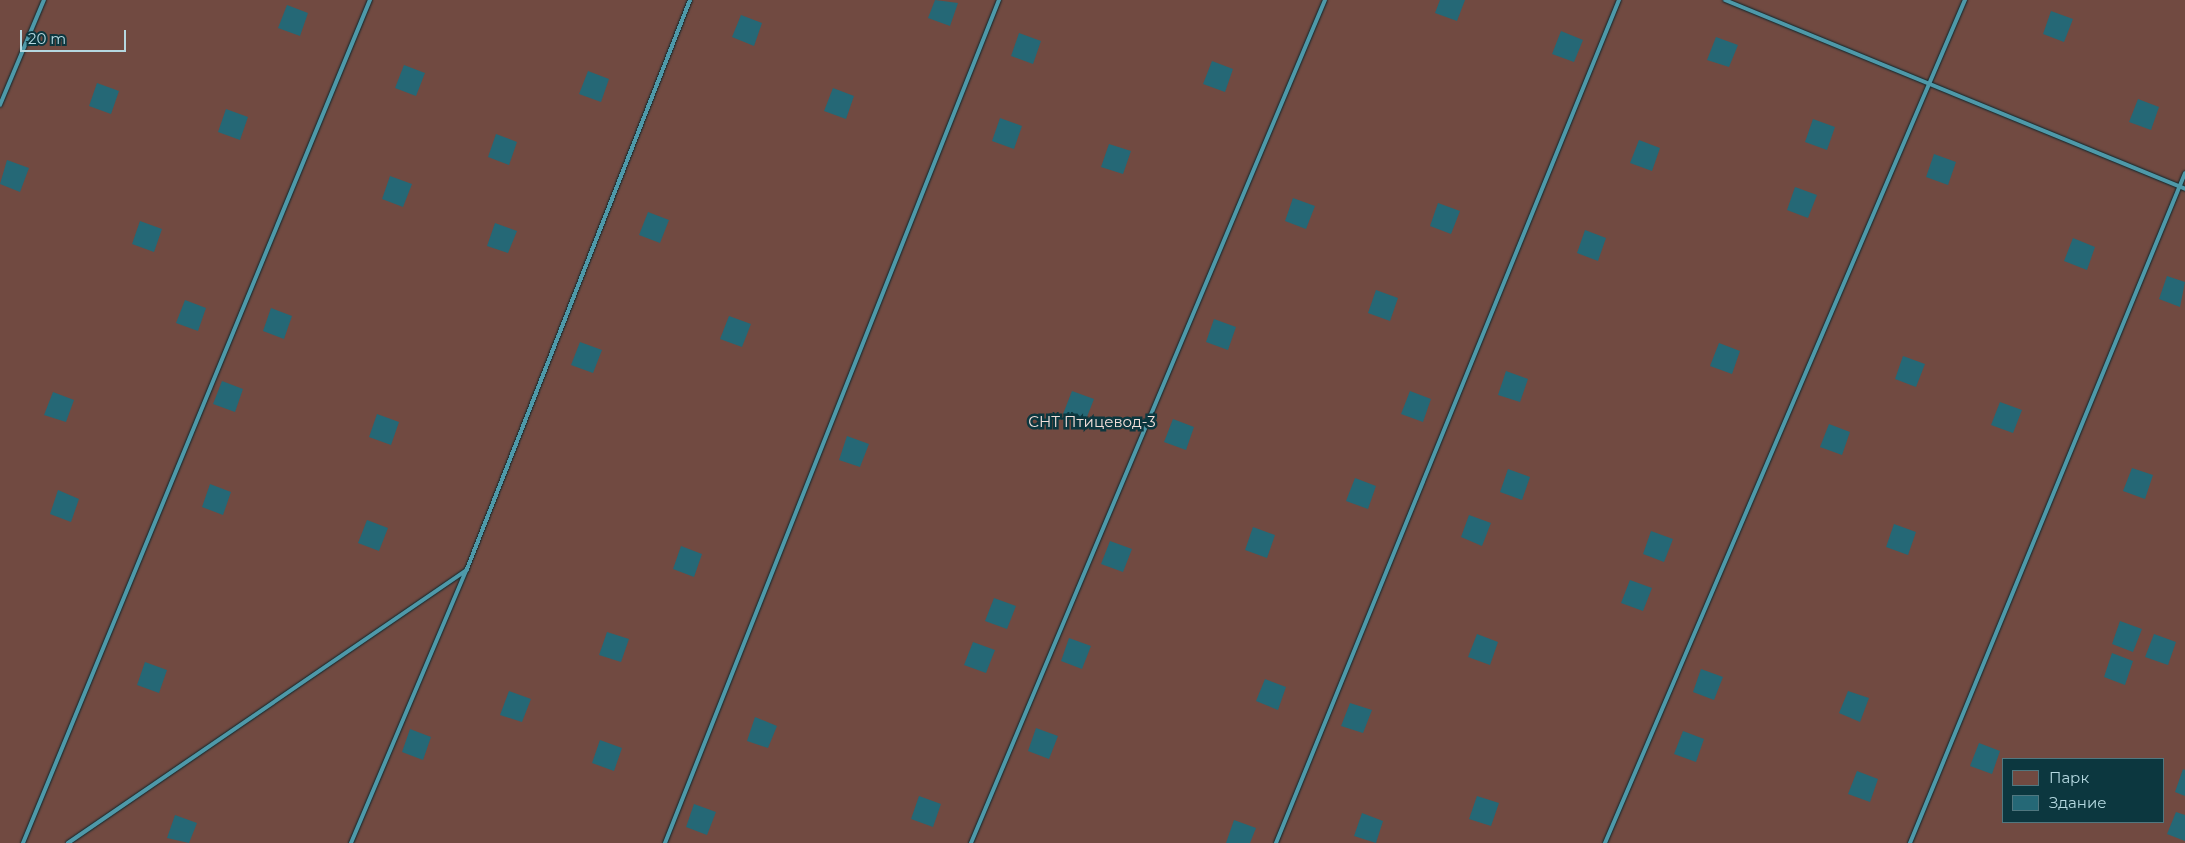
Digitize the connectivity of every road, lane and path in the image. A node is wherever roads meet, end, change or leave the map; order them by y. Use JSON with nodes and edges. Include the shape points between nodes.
{"nodes":[{"id":1,"x":44,"y":0,"type":"edge"},
{"id":2,"x":370,"y":0,"type":"edge"},
{"id":3,"x":690,"y":0,"type":"edge"},
{"id":4,"x":999,"y":0,"type":"edge"},
{"id":5,"x":1325,"y":0,"type":"edge"},
{"id":6,"x":1619,"y":0,"type":"edge"},
{"id":7,"x":1725,"y":0,"type":"edge"},
{"id":8,"x":1965,"y":0,"type":"edge"},
{"id":9,"x":1929,"y":86,"type":"junction"},
{"id":10,"x":0,"y":105,"type":"edge"},
{"id":11,"x":2185,"y":173,"type":"edge"},
{"id":12,"x":2179,"y":187,"type":"junction"},
{"id":13,"x":2185,"y":189,"type":"edge"},
{"id":14,"x":467,"y":569,"type":"junction"},
{"id":15,"x":23,"y":843,"type":"edge"},
{"id":16,"x":68,"y":843,"type":"edge"},
{"id":17,"x":351,"y":843,"type":"edge"},
{"id":18,"x":665,"y":843,"type":"edge"},
{"id":19,"x":970,"y":843,"type":"edge"},
{"id":20,"x":1276,"y":843,"type":"edge"},
{"id":21,"x":1605,"y":843,"type":"edge"},
{"id":22,"x":1910,"y":843,"type":"edge"}],
"edges":[{"from":1,"to":10,"type":"lane"},
{"from":2,"to":15,"type":"lane"},
{"from":3,"to":14,"type":"lane"},
{"from":4,"to":18,"type":"lane"},
{"from":5,"to":19,"type":"lane"},
{"from":6,"to":20,"type":"lane"},
{"from":7,"to":9,"type":"lane"},
{"from":8,"to":9,"type":"lane"},
{"from":9,"to":12,"type":"lane"},
{"from":9,"to":21,"type":"lane"},
{"from":11,"to":12,"type":"lane"},
{"from":12,"to":13,"type":"lane"},
{"from":12,"to":22,"type":"lane"},
{"from":14,"to":16,"type":"lane"},
{"from":14,"to":17,"type":"lane"}]}
